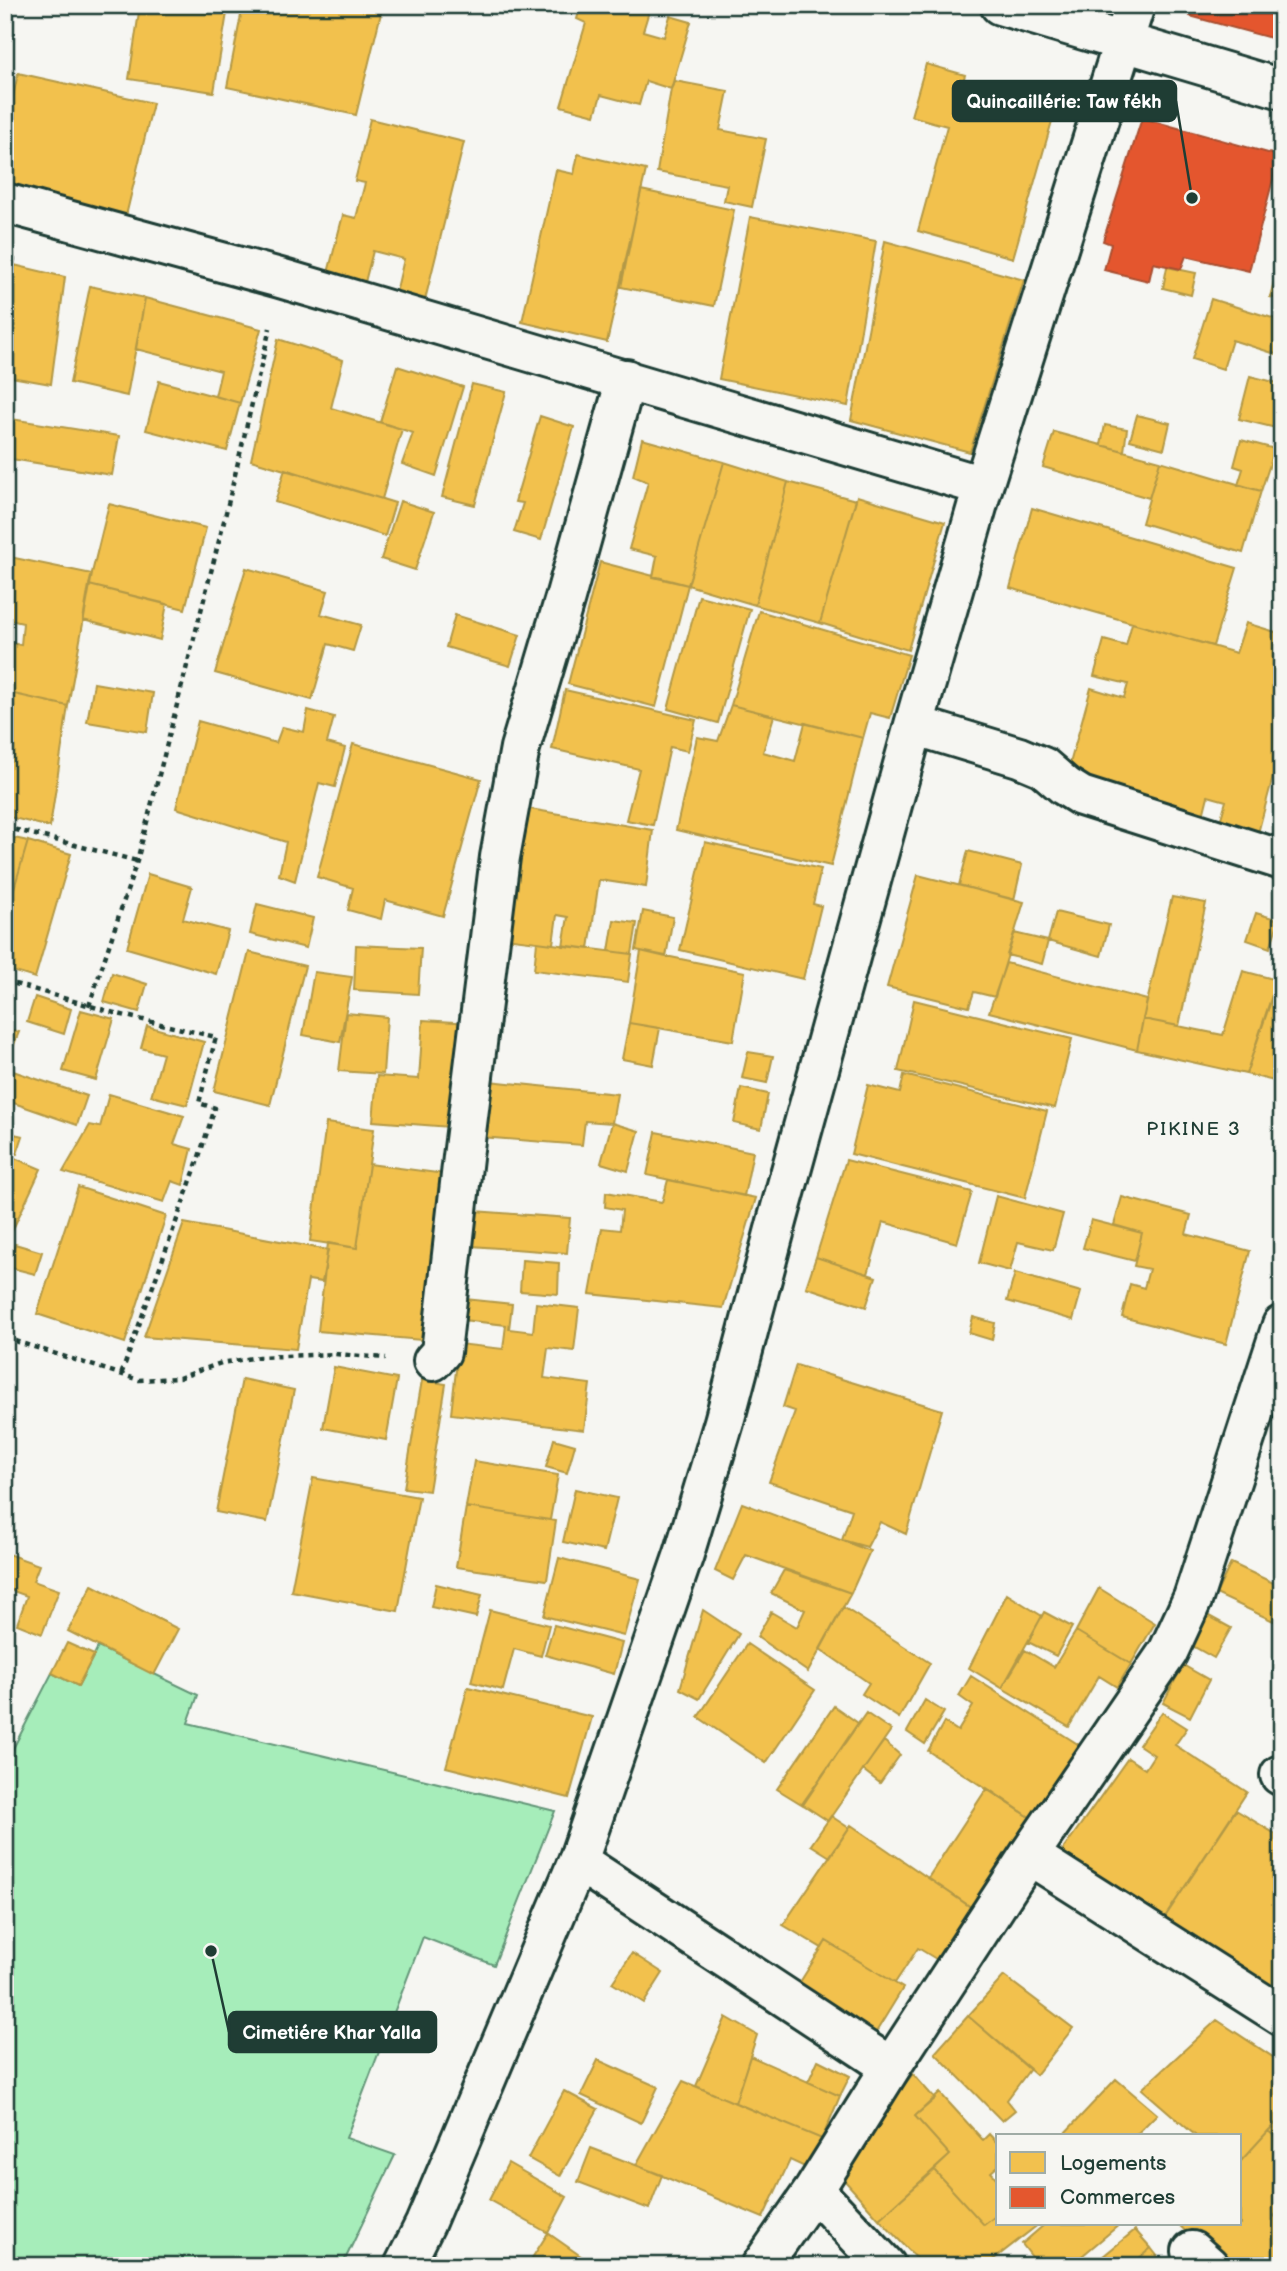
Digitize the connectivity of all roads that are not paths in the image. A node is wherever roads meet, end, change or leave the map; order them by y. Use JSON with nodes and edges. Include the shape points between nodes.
{"nodes":[{"id":1,"x":1000,"y":5,"type":"edge"},
{"id":2,"x":1135,"y":5,"type":"edge"},
{"id":3,"x":1124,"y":42,"type":"junction"},
{"id":4,"x":1282,"y":89,"type":"edge"},
{"id":5,"x":5,"y":203,"type":"edge"},
{"id":6,"x":626,"y":379,"type":"junction"},
{"id":7,"x":984,"y":486,"type":"junction"},
{"id":8,"x":914,"y":725,"type":"junction"},
{"id":9,"x":1282,"y":860,"type":"edge"},
{"id":10,"x":1282,"y":1325,"type":"edge"},
{"id":11,"x":433,"y":1361,"type":"road end"},
{"id":12,"x":1029,"y":1854,"type":"junction"},
{"id":13,"x":578,"y":1861,"type":"junction"},
{"id":14,"x":1282,"y":2016,"type":"edge"},
{"id":15,"x":891,"y":2067,"type":"junction"},
{"id":16,"x":814,"y":2190,"type":"junction"},
{"id":17,"x":404,"y":2266,"type":"edge"},
{"id":18,"x":761,"y":2266,"type":"edge"},
{"id":19,"x":886,"y":2266,"type":"edge"}],
"edges":[{"from":1,"to":3,"type":"street"},
{"from":2,"to":3,"type":"street"},
{"from":3,"to":4,"type":"street"},
{"from":3,"to":7,"type":"street"},
{"from":5,"to":6,"type":"street"},
{"from":6,"to":7,"type":"street"},
{"from":6,"to":11,"type":"street","via":[[520,748],[500,857],[442,1352]]},
{"from":7,"to":8,"type":"street"},
{"from":8,"to":9,"type":"street","via":[[1043,767],[1081,796]]},
{"from":8,"to":13,"type":"street","via":[[720,1435]]},
{"from":10,"to":12,"type":"street","via":[[1193,1598],[1168,1652]]},
{"from":12,"to":14,"type":"street"},
{"from":12,"to":15,"type":"street"},
{"from":13,"to":15,"type":"street"},
{"from":13,"to":17,"type":"street"},
{"from":15,"to":16,"type":"street"},
{"from":16,"to":18,"type":"street"},
{"from":16,"to":19,"type":"street"}]}
